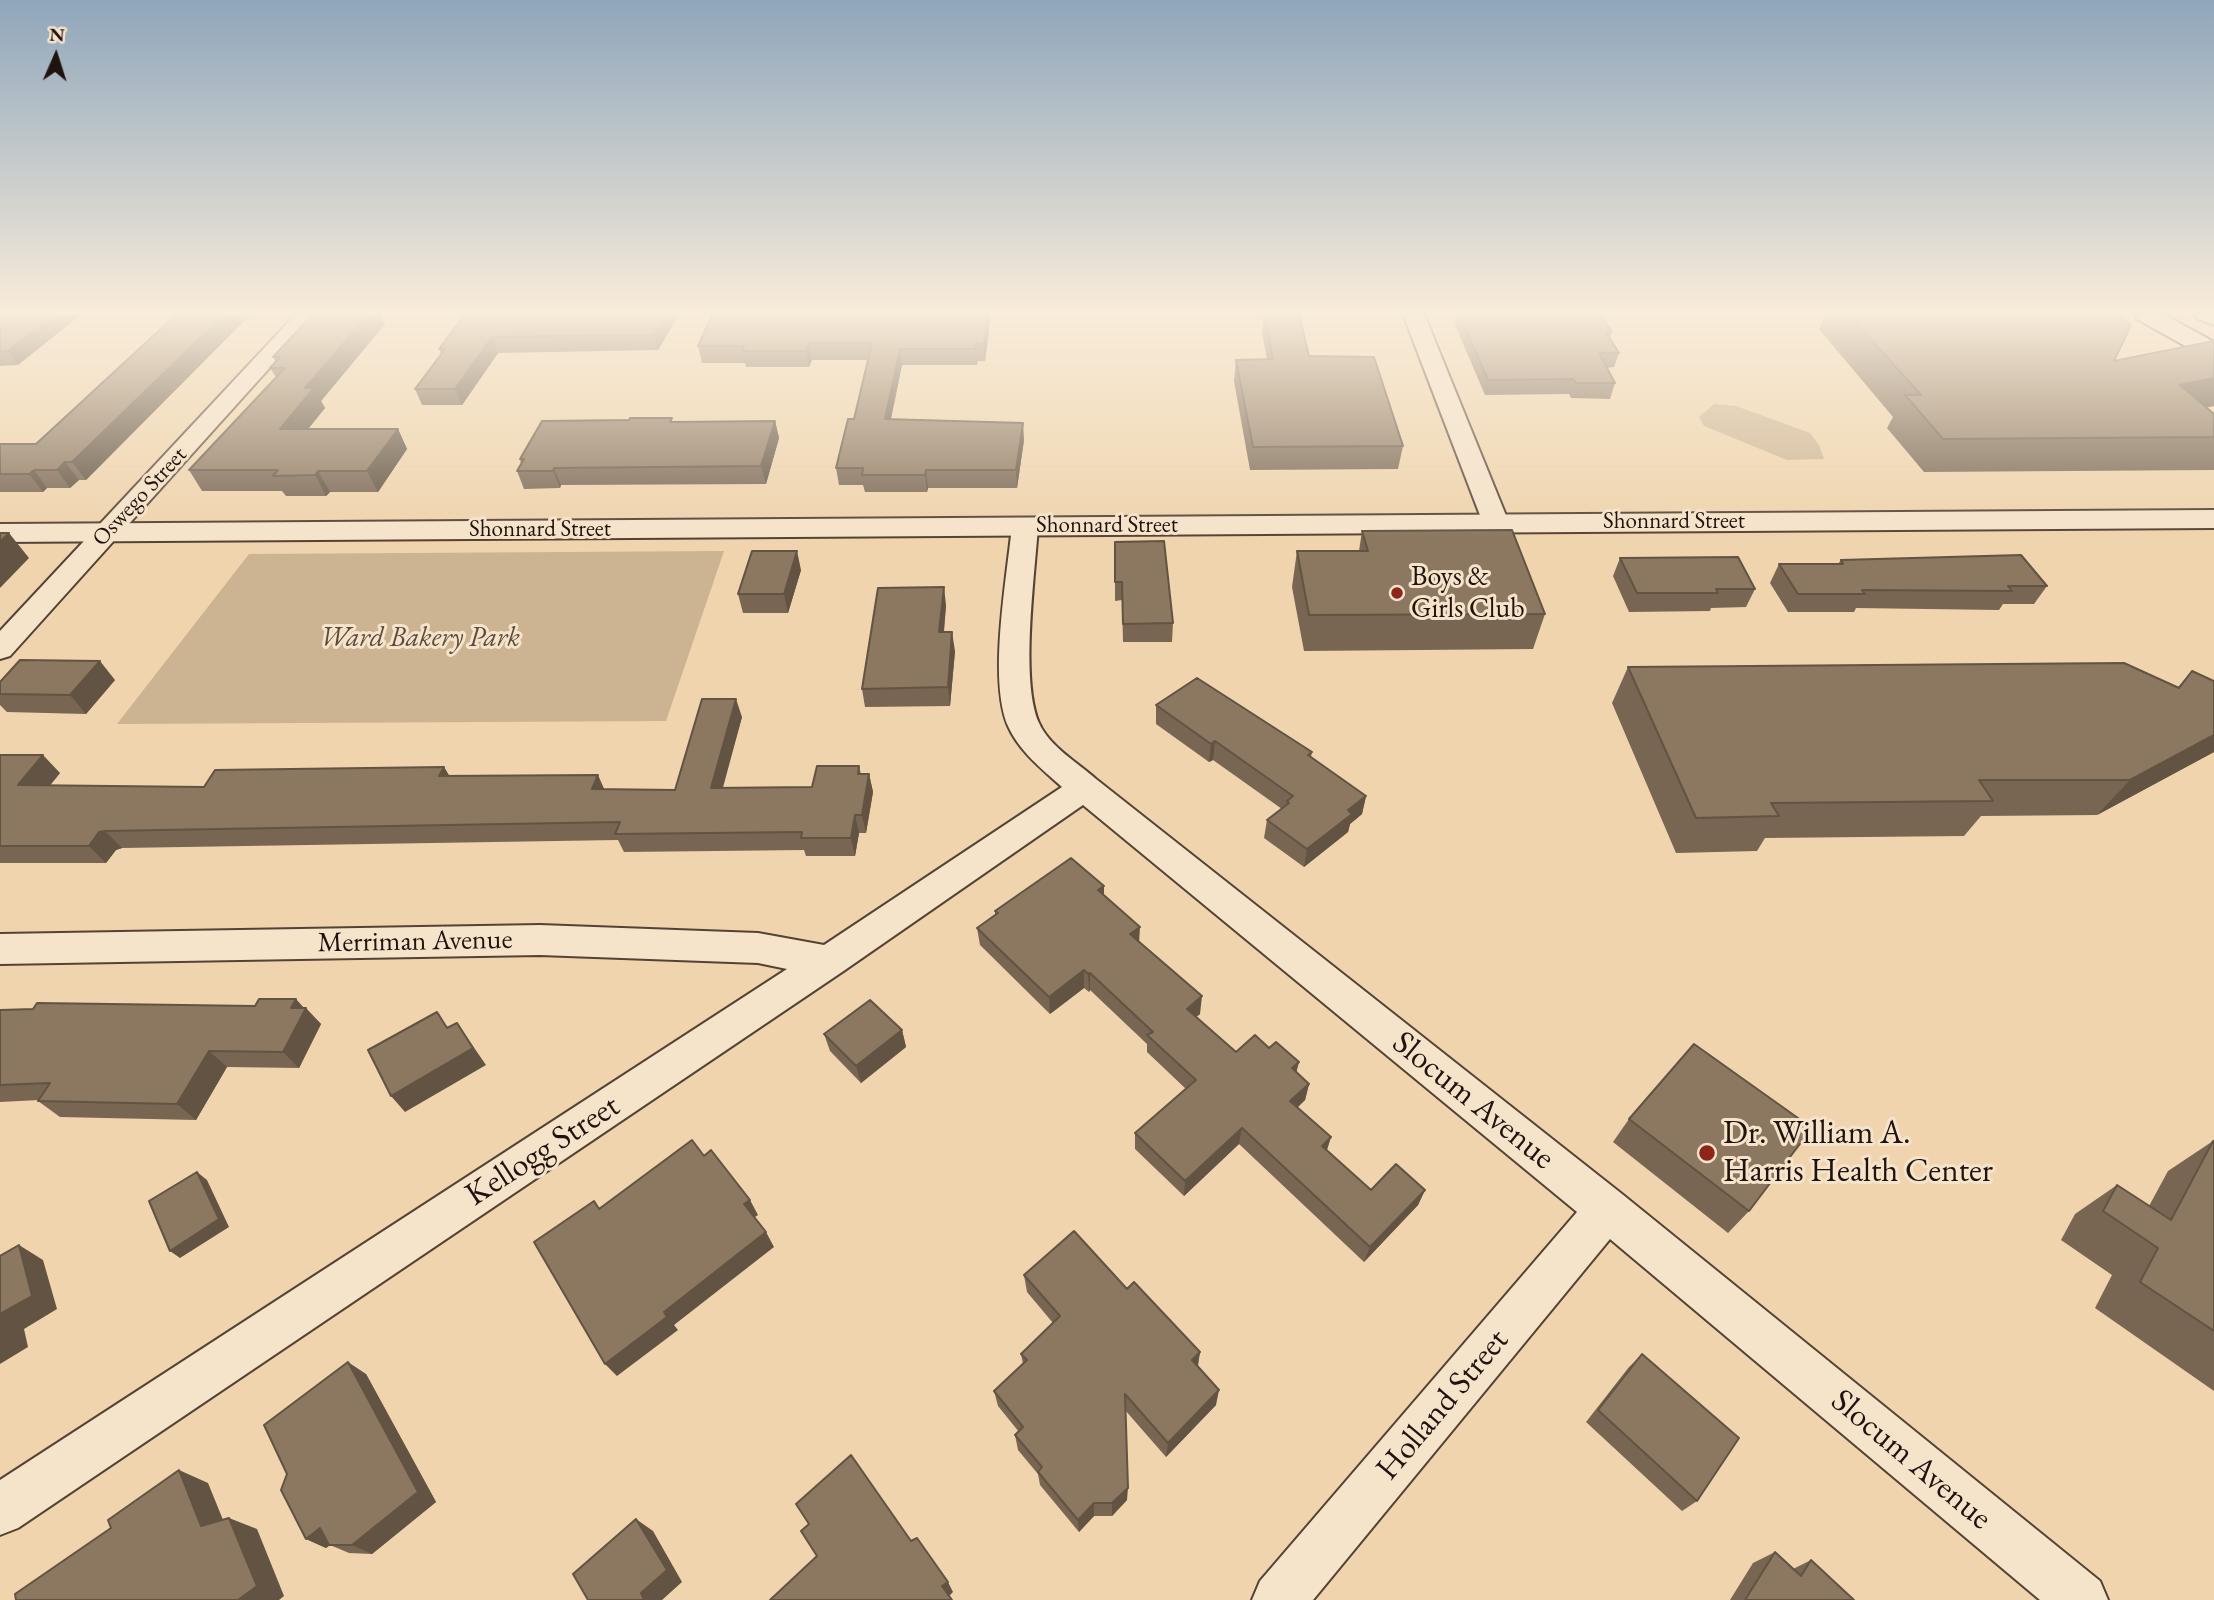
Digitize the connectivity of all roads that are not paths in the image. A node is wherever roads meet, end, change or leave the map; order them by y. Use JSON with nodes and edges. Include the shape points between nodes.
{"nodes":[{"id":1,"x":238,"y":389,"type":"edge"},
{"id":2,"x":1443,"y":389,"type":"edge"},
{"id":3,"x":2214,"y":519,"type":"edge"},
{"id":4,"x":1496,"y":523,"type":"junction"},
{"id":5,"x":1025,"y":526,"type":"junction"},
{"id":6,"x":106,"y":533,"type":"junction"},
{"id":7,"x":0,"y":534,"type":"edge"},
{"id":8,"x":0,"y":649,"type":"edge"},
{"id":9,"x":1084,"y":788,"type":"junction"},
{"id":10,"x":0,"y":949,"type":"edge"},
{"id":11,"x":829,"y":961,"type":"junction"},
{"id":12,"x":1607,"y":1209,"type":"junction"},
{"id":13,"x":0,"y":1510,"type":"edge"},
{"id":14,"x":1279,"y":1600,"type":"edge"},
{"id":15,"x":2081,"y":1600,"type":"edge"}],
"edges":[{"from":1,"to":6,"type":"street","name":"Oswego Street"},
{"from":2,"to":4,"type":"street"},
{"from":3,"to":4,"type":"street","name":"Shonnard Street"},
{"from":4,"to":5,"type":"street","name":"Shonnard Street"},
{"from":5,"to":6,"type":"street","name":"Shonnard Street"},
{"from":5,"to":9,"type":"street","name":"Slocum Avenue","via":[[1017,702],[1023,725],[1042,750]]},
{"from":6,"to":7,"type":"street","name":"Shonnard Street"},
{"from":6,"to":8,"type":"street","name":"Oswego Street"},
{"from":9,"to":11,"type":"street","name":"Kellogg Street"},
{"from":9,"to":12,"type":"street","name":"Slocum Avenue"},
{"from":10,"to":11,"type":"street","name":"Merriman Avenue","via":[[540,940],[758,948]]},
{"from":11,"to":13,"type":"street","name":"Kellogg Street"},
{"from":12,"to":14,"type":"street","name":"Holland Street"},
{"from":12,"to":15,"type":"street","name":"Slocum Avenue"}]}
